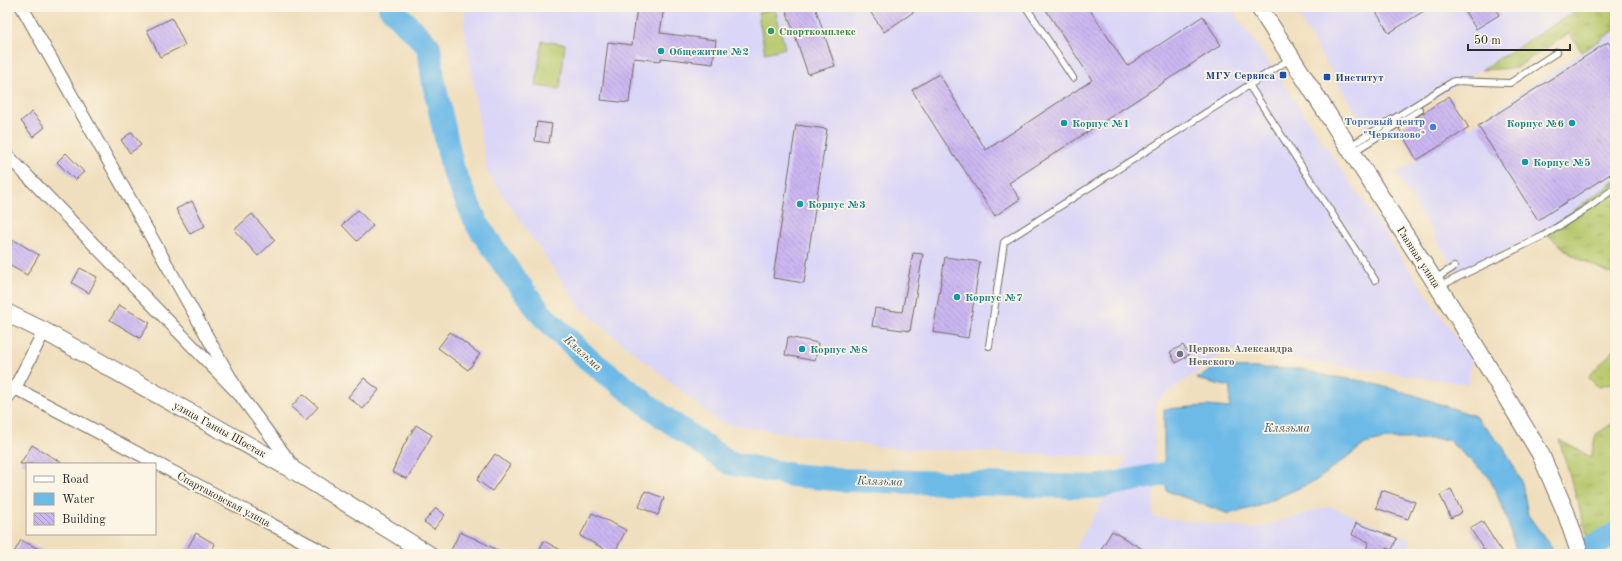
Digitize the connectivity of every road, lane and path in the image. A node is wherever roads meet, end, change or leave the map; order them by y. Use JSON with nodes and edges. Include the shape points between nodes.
{"nodes":[{"id":1,"x":22,"y":7,"type":"edge"},
{"id":2,"x":1026,"y":7,"type":"edge"},
{"id":3,"x":1259,"y":7,"type":"edge"},
{"id":4,"x":1557,"y":52,"type":"dead end"},
{"id":5,"x":1292,"y":58,"type":"junction"},
{"id":6,"x":1073,"y":78,"type":"dead end"},
{"id":7,"x":1249,"y":85,"type":"junction"},
{"id":8,"x":1420,"y":110,"type":"dead end"},
{"id":9,"x":1350,"y":149,"type":"junction"},
{"id":10,"x":7,"y":156,"type":"edge"},
{"id":11,"x":1615,"y":188,"type":"edge"},
{"id":12,"x":1454,"y":267,"type":"dead end"},
{"id":13,"x":1374,"y":280,"type":"dead end"},
{"id":14,"x":1436,"y":283,"type":"junction"},
{"id":15,"x":7,"y":313,"type":"edge"},
{"id":16,"x":44,"y":331,"type":"junction"},
{"id":17,"x":989,"y":346,"type":"dead end"},
{"id":18,"x":15,"y":388,"type":"junction"},
{"id":19,"x":240,"y":395,"type":"junction"},
{"id":20,"x":7,"y":398,"type":"edge"},
{"id":21,"x":156,"y":463,"type":"edge"},
{"id":22,"x":156,"y":463,"type":"edge"},
{"id":23,"x":298,"y":473,"type":"junction"},
{"id":24,"x":327,"y":554,"type":"edge"},
{"id":25,"x":428,"y":554,"type":"edge"},
{"id":26,"x":1580,"y":554,"type":"edge"}],
"edges":[{"from":1,"to":19,"type":"street"},
{"from":2,"to":6,"type":"lane"},
{"from":3,"to":5,"type":"main road","name":"Главная улица"},
{"from":4,"to":9,"type":"lane","via":[[1510,83],[1454,81]]},
{"from":5,"to":7,"type":"lane"},
{"from":5,"to":9,"type":"main road","name":"Главная улица"},
{"from":7,"to":13,"type":"lane"},
{"from":7,"to":17,"type":"lane","via":[[1004,242]]},
{"from":8,"to":9,"type":"lane"},
{"from":9,"to":14,"type":"main road","name":"Главная улица"},
{"from":10,"to":19,"type":"street"},
{"from":11,"to":14,"type":"lane","via":[[1543,236]]},
{"from":12,"to":14,"type":"lane"},
{"from":14,"to":26,"type":"main road","name":"Главная улица","via":[[1540,453],[1566,513]]},
{"from":15,"to":16,"type":"main road","name":"улица Ганны Шостак"},
{"from":16,"to":18,"type":"street"},
{"from":16,"to":23,"type":"main road","name":"улица Ганны Шостак"},
{"from":18,"to":20,"type":"street"},
{"from":18,"to":22,"type":"street","name":"Спартаковская улица"},
{"from":19,"to":23,"type":"street"},
{"from":21,"to":24,"type":"street","name":"Спартаковская улица"},
{"from":23,"to":25,"type":"main road","name":"улица Ганны Шостак"}]}
